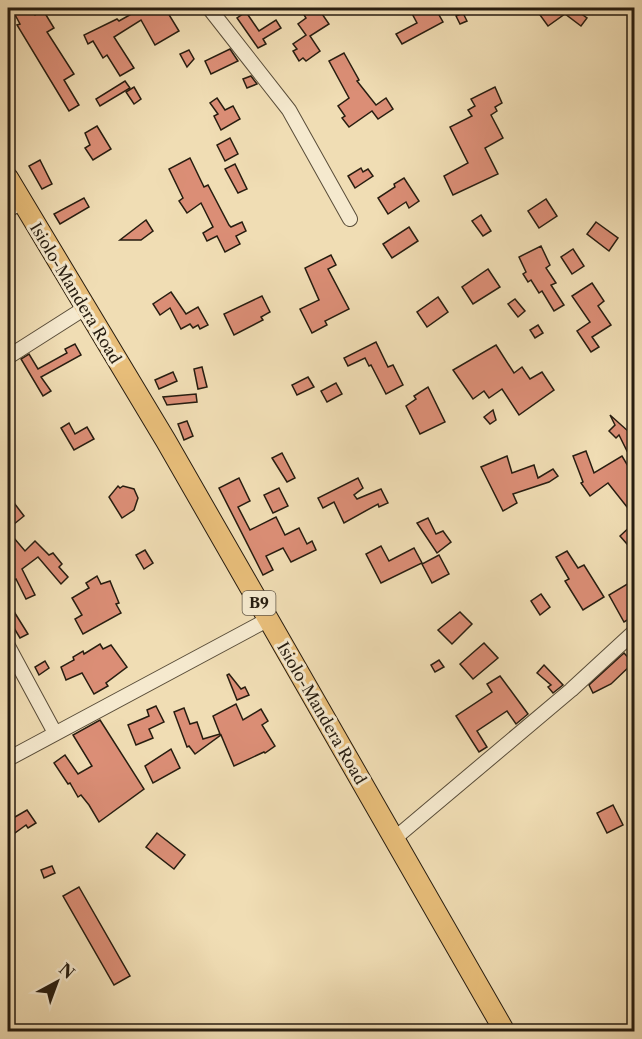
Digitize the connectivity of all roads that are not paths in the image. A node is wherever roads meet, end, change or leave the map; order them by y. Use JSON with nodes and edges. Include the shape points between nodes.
{"nodes":[{"id":1,"x":209,"y":8,"type":"edge"},
{"id":2,"x":8,"y":178,"type":"edge"},
{"id":3,"x":15,"y":206,"type":"edge"},
{"id":4,"x":350,"y":219,"type":"dead end"},
{"id":5,"x":85,"y":308,"type":"junction"},
{"id":6,"x":8,"y":357,"type":"edge"},
{"id":7,"x":268,"y":619,"type":"junction"},
{"id":8,"x":634,"y":632,"type":"edge"},
{"id":9,"x":8,"y":646,"type":"edge"},
{"id":10,"x":55,"y":733,"type":"junction"},
{"id":11,"x":8,"y":759,"type":"edge"},
{"id":12,"x":394,"y":839,"type":"junction"},
{"id":13,"x":505,"y":1032,"type":"edge"}],
"edges":[{"from":1,"to":4,"type":"street","via":[[289,110]]},
{"from":2,"to":3,"type":"highway","name":"Isiolo-Mandera Road","number":"B9"},
{"from":3,"to":5,"type":"highway","name":"Isiolo-Mandera Road","number":"B9"},
{"from":5,"to":6,"type":"street"},
{"from":5,"to":7,"type":"highway","name":"Isiolo-Mandera Road","number":"B9"},
{"from":7,"to":10,"type":"street"},
{"from":7,"to":12,"type":"highway","name":"Isiolo-Mandera Road","number":"B9"},
{"from":8,"to":12,"type":"street","via":[[588,676]]},
{"from":9,"to":10,"type":"street"},
{"from":10,"to":11,"type":"street"},
{"from":12,"to":13,"type":"highway","name":"Isiolo-Mandera Road","number":"B9"}]}
